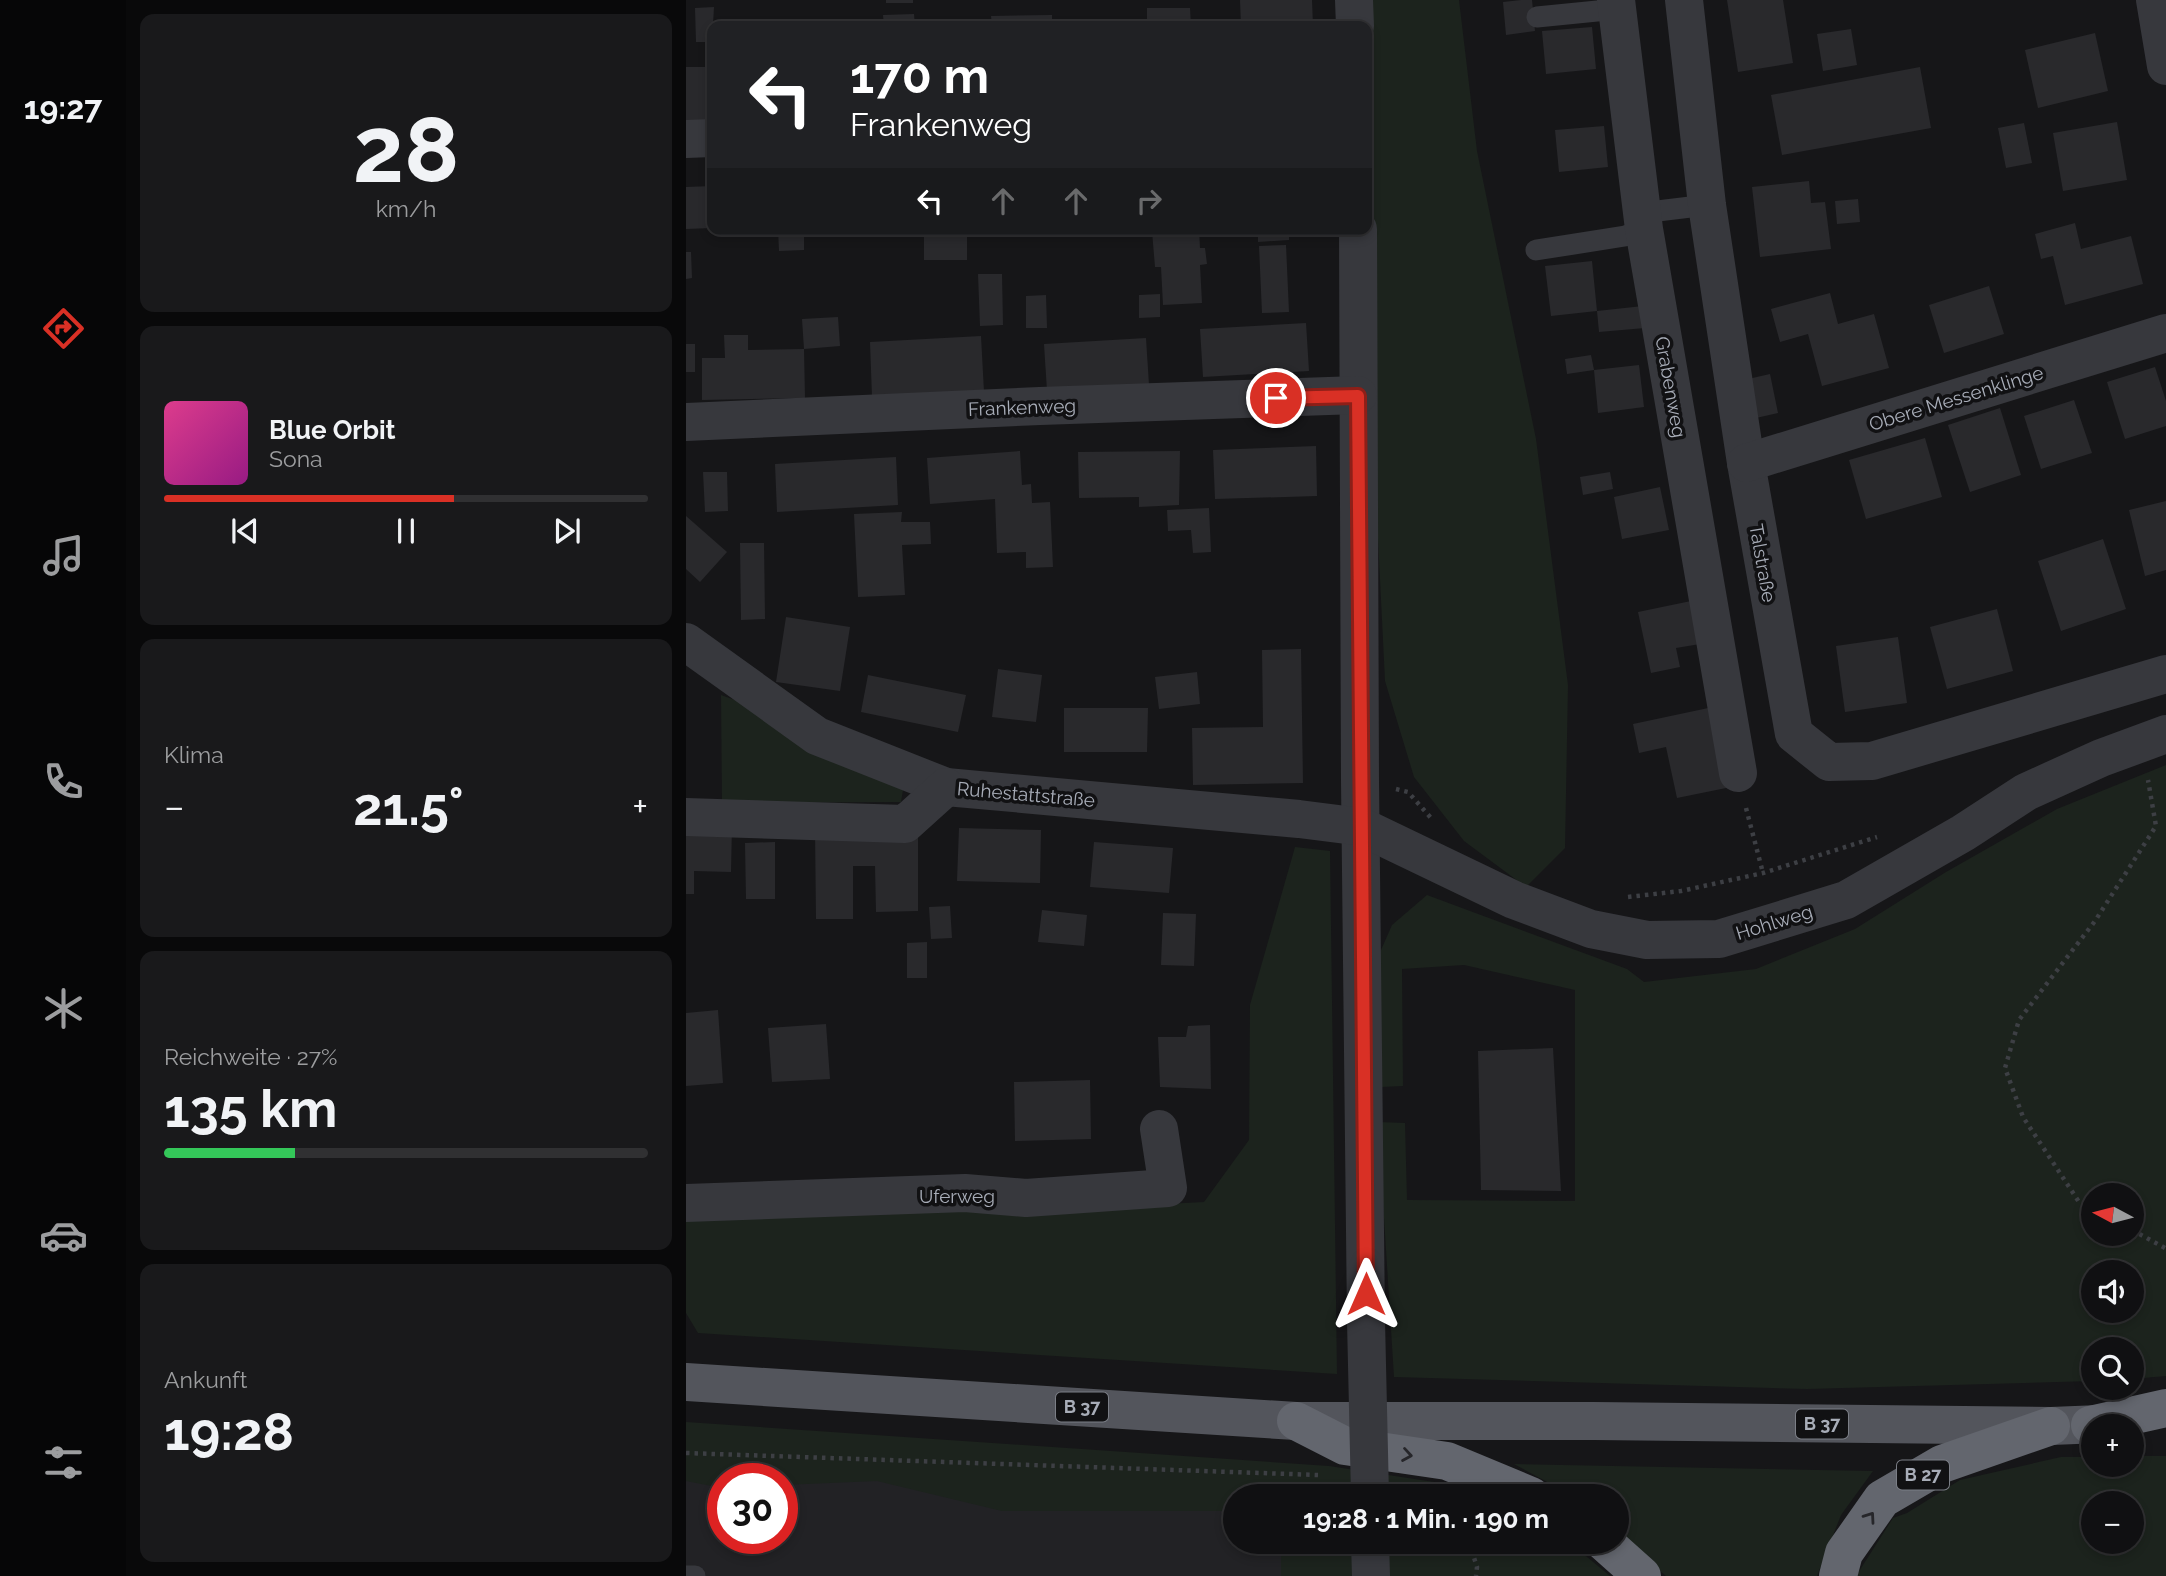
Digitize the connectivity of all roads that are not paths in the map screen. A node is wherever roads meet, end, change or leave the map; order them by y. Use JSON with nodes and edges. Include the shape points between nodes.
{"nodes":[{"id":1,"x":1354,"y":0,"type":"edge"},
{"id":2,"x":1684,"y":0,"type":"edge"},
{"id":3,"x":2155,"y":0,"type":"edge"},
{"id":4,"x":1616,"y":4,"type":"edge"},
{"id":5,"x":1537,"y":17,"type":"dead end"},
{"id":6,"x":1355,"y":21,"type":"edge"},
{"id":7,"x":2166,"y":66,"type":"edge"},
{"id":8,"x":707,"y":138,"type":"edge"},
{"id":9,"x":686,"y":139,"type":"edge"},
{"id":10,"x":1707,"y":205,"type":"junction"},
{"id":11,"x":1643,"y":221,"type":"junction"},
{"id":12,"x":1358,"y":235,"type":"edge"},
{"id":13,"x":1536,"y":250,"type":"dead end"},
{"id":14,"x":2166,"y":332,"type":"edge"},
{"id":15,"x":1358,"y":396,"type":"junction"},
{"id":16,"x":686,"y":422,"type":"edge"},
{"id":17,"x":1746,"y":463,"type":"junction"},
{"id":18,"x":686,"y":642,"type":"edge"},
{"id":19,"x":2166,"y":674,"type":"edge"},
{"id":20,"x":2153,"y":738,"type":"edge"},
{"id":21,"x":1738,"y":773,"type":"road end"},
{"id":22,"x":946,"y":787,"type":"junction"},
{"id":23,"x":686,"y":817,"type":"edge"},
{"id":24,"x":1362,"y":827,"type":"junction"},
{"id":25,"x":1160,"y":1129,"type":"dead end"},
{"id":26,"x":686,"y":1203,"type":"edge"},
{"id":27,"x":686,"y":1382,"type":"edge"},
{"id":28,"x":2166,"y":1408,"type":"edge"},
{"id":29,"x":2138,"y":1414,"type":"edge"},
{"id":30,"x":1296,"y":1421,"type":"junction"},
{"id":31,"x":2166,"y":1422,"type":"edge"},
{"id":32,"x":2144,"y":1423,"type":"edge"},
{"id":33,"x":2081,"y":1424,"type":"edge"},
{"id":34,"x":2051,"y":1426,"type":"junction"},
{"id":35,"x":1370,"y":1484,"type":"edge"},
{"id":36,"x":1502,"y":1484,"type":"edge"},
{"id":37,"x":1370,"y":1554,"type":"edge"},
{"id":38,"x":1617,"y":1554,"type":"edge"},
{"id":39,"x":686,"y":1576,"type":"edge"},
{"id":40,"x":695,"y":1576,"type":"edge"},
{"id":41,"x":1371,"y":1576,"type":"edge"},
{"id":42,"x":1642,"y":1576,"type":"edge"},
{"id":43,"x":1838,"y":1576,"type":"edge"}],
"edges":[{"from":1,"to":6,"type":"street"},
{"from":2,"to":10,"type":"street","name":"Talstraße"},
{"from":3,"to":7,"type":"street"},
{"from":4,"to":5,"type":"lane"},
{"from":4,"to":11,"type":"street","name":"Grabenweg"},
{"from":8,"to":9,"type":"street"},
{"from":10,"to":11,"type":"lane"},
{"from":10,"to":17,"type":"street","name":"Talstraße"},
{"from":11,"to":13,"type":"lane","via":[[1625,236]]},
{"from":11,"to":21,"type":"street","name":"Grabenweg"},
{"from":12,"to":15,"type":"street"},
{"from":14,"to":17,"type":"street","name":"Obere Messenklinge"},
{"from":15,"to":16,"type":"street","name":"Frankenweg"},
{"from":15,"to":24,"type":"street"},
{"from":17,"to":19,"type":"street","name":"Talstraße","via":[[1794,734],[1829,762],[1872,761]]},
{"from":18,"to":22,"type":"street","name":"Ruhestattstraße","via":[[817,736]]},
{"from":20,"to":24,"type":"street","name":"Hohlweg","via":[[2026,792],[1846,900],[1719,939],[1647,940],[1591,929],[1514,900]]},
{"from":22,"to":23,"type":"street","via":[[905,824]]},
{"from":22,"to":24,"type":"street","name":"Ruhestattstraße"},
{"from":24,"to":35,"type":"street","bridge":true},
{"from":25,"to":26,"type":"street","name":"Uferweg","via":[[1168,1188],[1026,1198],[965,1194]]},
{"from":27,"to":30,"type":"main road","number":"B 37"},
{"from":28,"to":29,"type":"highway"},
{"from":30,"to":34,"type":"main road","number":"B 37"},
{"from":30,"to":36,"type":"highway","one_way":true,"via":[[1345,1446],[1447,1461]]},
{"from":31,"to":32,"type":"main road","number":"B 27"},
{"from":33,"to":34,"type":"main road","number":"B 27"},
{"from":43,"to":34,"type":"highway","number":"B 27","one_way":true,"via":[[1844,1553],[1882,1499],[1942,1464]]},
{"from":37,"to":41,"type":"street"},
{"from":38,"to":42,"type":"highway"},
{"from":39,"to":40,"type":"lane"}]}
